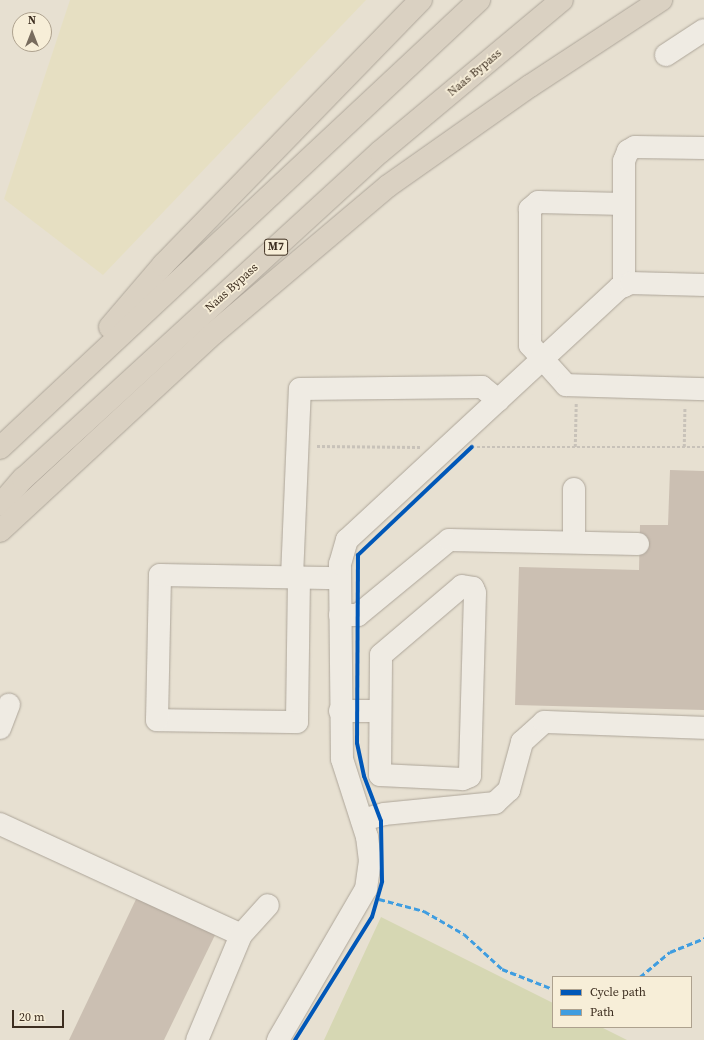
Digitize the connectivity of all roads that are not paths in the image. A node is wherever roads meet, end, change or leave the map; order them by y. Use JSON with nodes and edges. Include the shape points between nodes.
{"nodes":[{"id":1,"x":420,"y":0,"type":"edge"},
{"id":2,"x":479,"y":0,"type":"edge"},
{"id":3,"x":562,"y":0,"type":"edge"},
{"id":4,"x":661,"y":0,"type":"edge"},
{"id":5,"x":704,"y":30,"type":"edge"},
{"id":6,"x":666,"y":54,"type":"dead end"},
{"id":7,"x":704,"y":148,"type":"edge"},
{"id":8,"x":624,"y":204,"type":"junction"},
{"id":9,"x":704,"y":285,"type":"edge"},
{"id":10,"x":624,"y":286,"type":"junction"},
{"id":11,"x":542,"y":360,"type":"junction"},
{"id":12,"x":695,"y":389,"type":"edge"},
{"id":13,"x":498,"y":400,"type":"junction"},
{"id":14,"x":32,"y":418,"type":"junction"},
{"id":15,"x":0,"y":448,"type":"edge"},
{"id":16,"x":574,"y":490,"type":"dead end"},
{"id":17,"x":0,"y":505,"type":"edge"},
{"id":18,"x":0,"y":531,"type":"edge"},
{"id":19,"x":574,"y":542,"type":"junction"},
{"id":20,"x":638,"y":544,"type":"dead end"},
{"id":21,"x":296,"y":577,"type":"junction"},
{"id":22,"x":340,"y":578,"type":"junction"},
{"id":23,"x":340,"y":615,"type":"junction"},
{"id":24,"x":10,"y":705,"type":"dead end"},
{"id":25,"x":340,"y":711,"type":"junction"},
{"id":26,"x":379,"y":711,"type":"junction"},
{"id":27,"x":0,"y":728,"type":"edge"},
{"id":28,"x":704,"y":728,"type":"edge"},
{"id":29,"x":362,"y":820,"type":"junction"},
{"id":30,"x":0,"y":824,"type":"edge"},
{"id":31,"x":268,"y":905,"type":"dead end"},
{"id":32,"x":241,"y":935,"type":"junction"},
{"id":33,"x":197,"y":1040,"type":"edge"},
{"id":34,"x":278,"y":1040,"type":"edge"}],
"edges":[{"from":1,"to":14,"type":"highway","via":[[164,265]]},
{"from":2,"to":14,"type":"highway"},
{"from":3,"to":17,"type":"highway","name":"Naas Bypass","number":"M7","via":[[380,152],[23,478]]},
{"from":4,"to":18,"type":"highway","number":"M7","via":[[530,86],[388,186],[214,333]]},
{"from":5,"to":6,"type":"lane"},
{"from":7,"to":8,"type":"lane","via":[[635,147],[628,151]]},
{"from":8,"to":10,"type":"lane"},
{"from":8,"to":11,"type":"lane","via":[[538,202],[530,210],[528,336],[532,348]]},
{"from":9,"to":10,"type":"lane"},
{"from":10,"to":11,"type":"lane"},
{"from":11,"to":12,"type":"lane","via":[[566,385],[576,387]]},
{"from":11,"to":13,"type":"lane"},
{"from":13,"to":21,"type":"lane","via":[[482,387],[309,386],[300,389],[296,446]]},
{"from":13,"to":22,"type":"lane","via":[[347,540]]},
{"from":14,"to":15,"type":"highway"},
{"from":16,"to":19,"type":"lane"},
{"from":19,"to":20,"type":"lane"},
{"from":19,"to":23,"type":"lane","via":[[449,540],[358,615]]},
{"from":21,"to":21,"type":"lane","via":[[160,575],[157,720],[297,722]]},
{"from":21,"to":22,"type":"lane"},
{"from":22,"to":23,"type":"lane"},
{"from":23,"to":25,"type":"lane"},
{"from":24,"to":27,"type":"lane"},
{"from":25,"to":26,"type":"lane"},
{"from":25,"to":29,"type":"lane","via":[[342,759]]},
{"from":26,"to":26,"type":"lane","via":[[380,775],[463,779],[470,776],[473,588],[462,586],[455,590],[381,655]]},
{"from":28,"to":29,"type":"lane","via":[[544,722],[522,742],[509,790],[495,803],[384,814]]},
{"from":29,"to":34,"type":"lane","via":[[370,861],[366,889]]},
{"from":30,"to":32,"type":"lane"},
{"from":31,"to":32,"type":"lane"},
{"from":32,"to":33,"type":"lane"}]}
